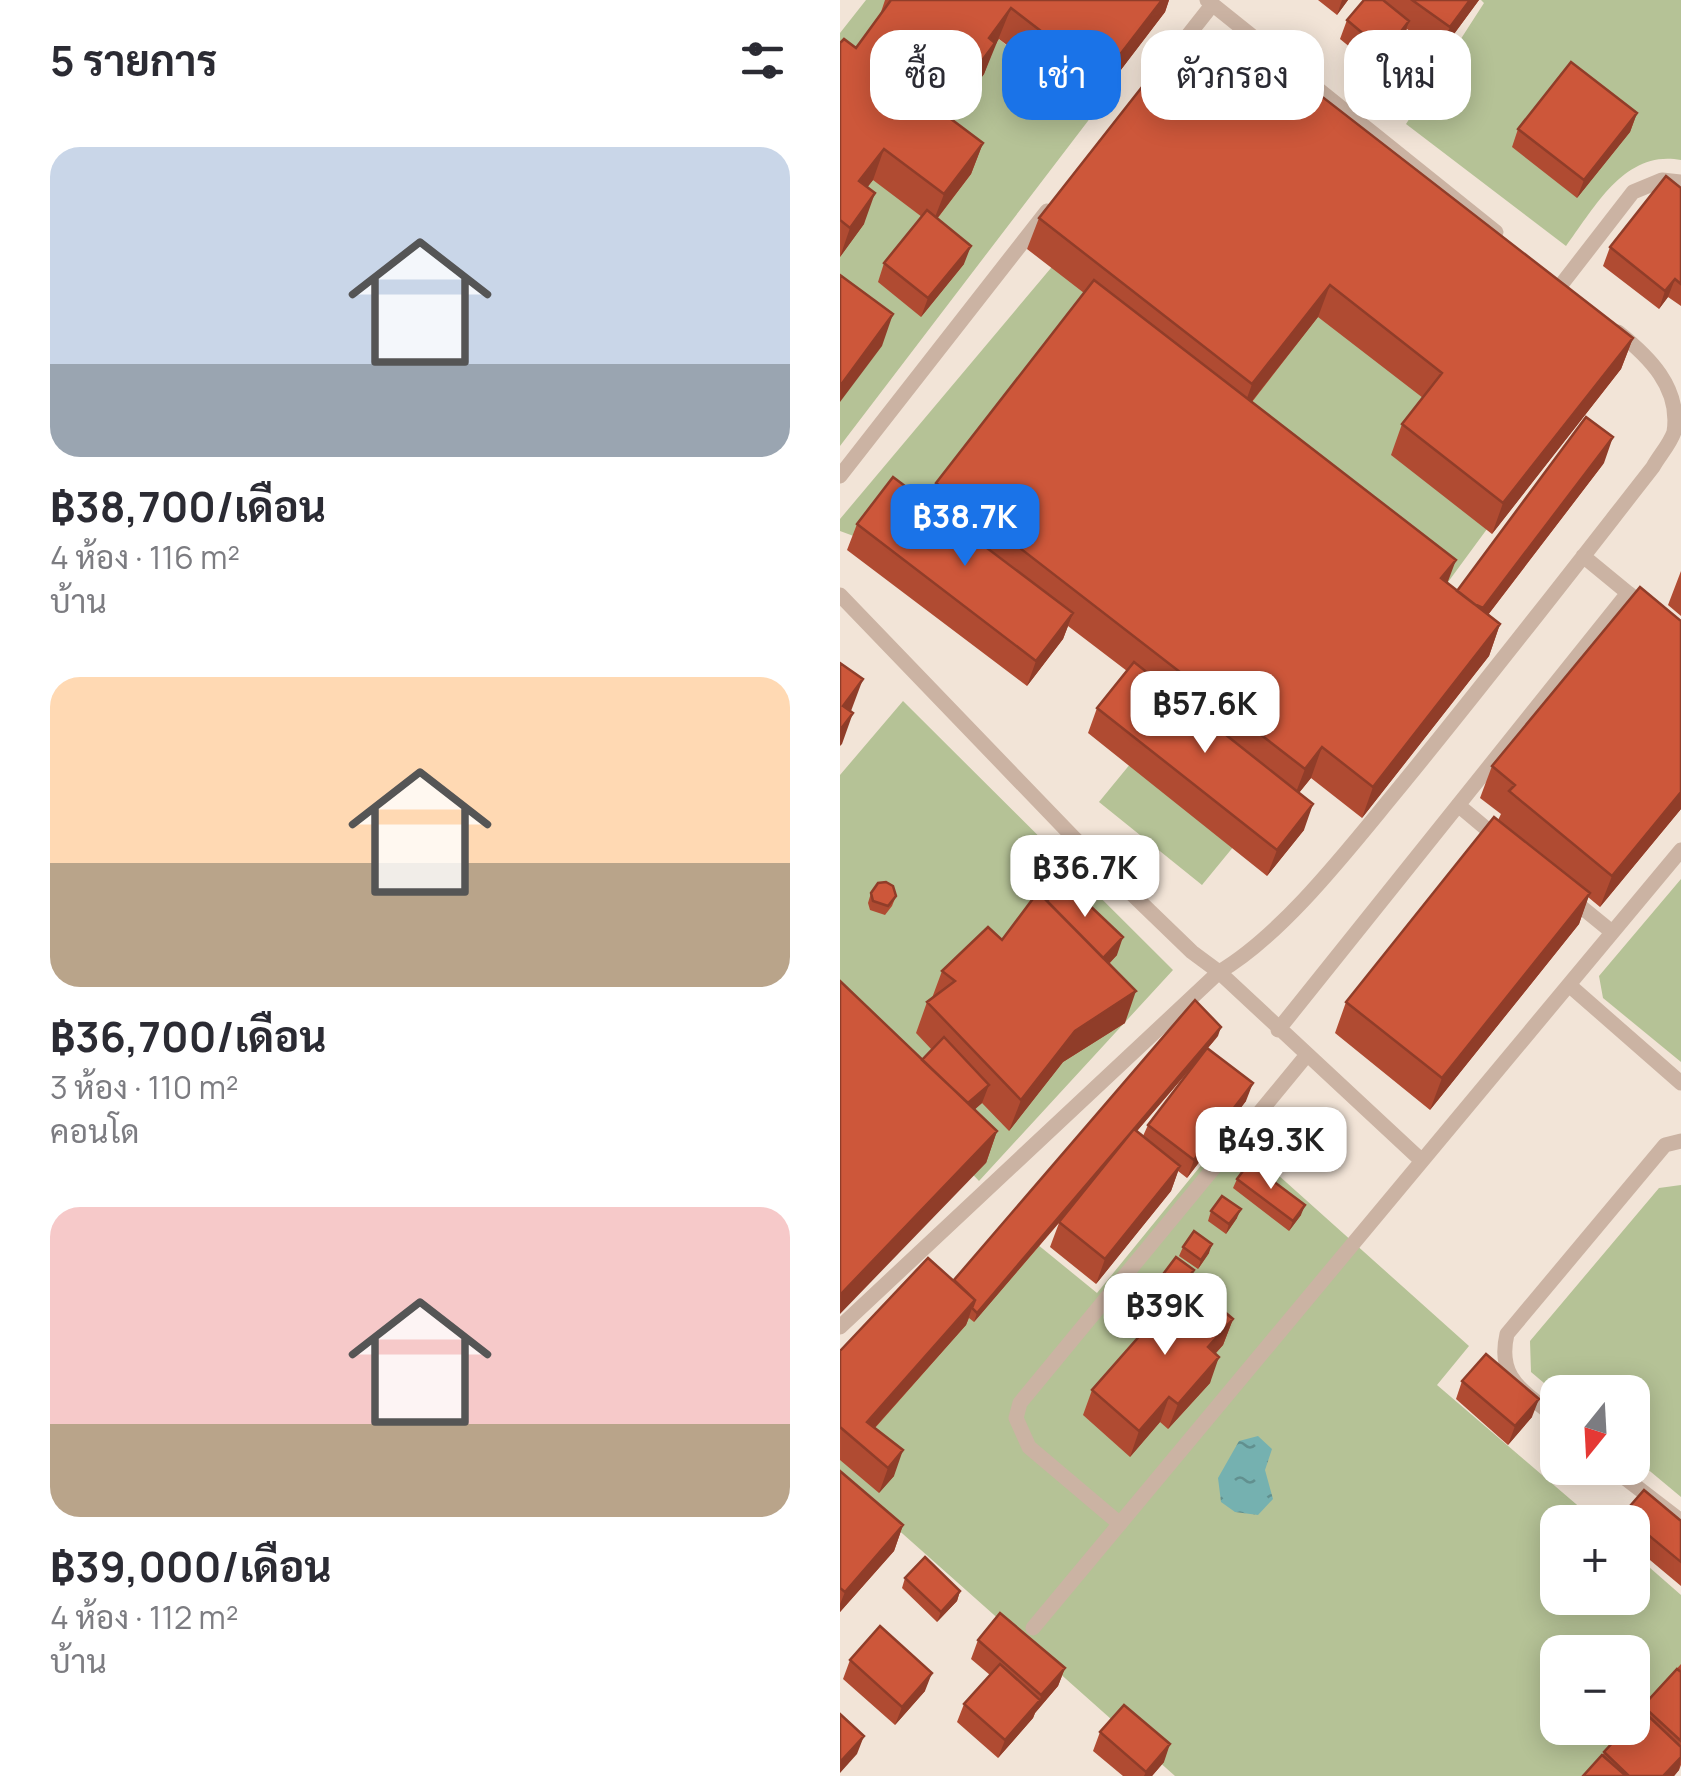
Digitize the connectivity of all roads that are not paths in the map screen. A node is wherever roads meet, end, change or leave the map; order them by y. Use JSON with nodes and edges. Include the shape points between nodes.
{"nodes":[{"id":1,"x":1210,"y":2,"type":"edge"},
{"id":2,"x":1139,"y":96,"type":"edge"},
{"id":3,"x":1681,"y":182,"type":"edge"},
{"id":4,"x":1053,"y":203,"type":"edge"},
{"id":5,"x":1503,"y":238,"type":"edge"},
{"id":6,"x":1546,"y":273,"type":"edge"},
{"id":7,"x":1561,"y":285,"type":"junction"},
{"id":8,"x":1576,"y":297,"type":"edge"},
{"id":9,"x":1606,"y":322,"type":"edge"},
{"id":10,"x":1675,"y":384,"type":"edge"},
{"id":11,"x":840,"y":476,"type":"edge"},
{"id":12,"x":1583,"y":556,"type":"junction"},
{"id":13,"x":1628,"y":593,"type":"junction"},
{"id":14,"x":840,"y":595,"type":"edge"},
{"id":15,"x":1655,"y":614,"type":"edge"},
{"id":16,"x":1458,"y":805,"type":"junction"},
{"id":17,"x":1681,"y":850,"type":"edge"},
{"id":18,"x":1520,"y":856,"type":"edge"},
{"id":19,"x":1550,"y":882,"type":"edge"},
{"id":20,"x":1612,"y":932,"type":"junction"},
{"id":21,"x":1219,"y":972,"type":"junction"},
{"id":22,"x":1569,"y":985,"type":"junction"},
{"id":23,"x":1278,"y":1030,"type":"junction"},
{"id":24,"x":1306,"y":1056,"type":"junction"},
{"id":25,"x":1681,"y":1083,"type":"edge"},
{"id":26,"x":1681,"y":1141,"type":"edge"},
{"id":27,"x":1422,"y":1161,"type":"junction"},
{"id":28,"x":840,"y":1327,"type":"edge"},
{"id":29,"x":1540,"y":1404,"type":"edge"},
{"id":30,"x":1635,"y":1485,"type":"edge"},
{"id":31,"x":1681,"y":1520,"type":"edge"},
{"id":32,"x":1120,"y":1524,"type":"junction"},
{"id":33,"x":1033,"y":1628,"type":"dead end"}],
"edges":[{"from":1,"to":2,"type":"lane"},
{"from":1,"to":5,"type":"lane"},
{"from":3,"to":7,"type":"lane","via":[[1662,180],[1633,192]]},
{"from":4,"to":11,"type":"lane"},
{"from":6,"to":7,"type":"lane"},
{"from":7,"to":8,"type":"lane"},
{"from":9,"to":10,"type":"lane"},
{"from":10,"to":12,"type":"lane","via":[[1674,431]]},
{"from":12,"to":13,"type":"lane"},
{"from":12,"to":21,"type":"lane","via":[[1355,840],[1280,922]]},
{"from":13,"to":15,"type":"lane"},
{"from":13,"to":16,"type":"lane"},
{"from":14,"to":21,"type":"lane","via":[[1074,839]]},
{"from":16,"to":18,"type":"lane"},
{"from":16,"to":23,"type":"lane"},
{"from":17,"to":20,"type":"lane"},
{"from":19,"to":20,"type":"lane"},
{"from":20,"to":22,"type":"lane"},
{"from":21,"to":23,"type":"lane"},
{"from":21,"to":28,"type":"lane"},
{"from":22,"to":25,"type":"lane"},
{"from":22,"to":27,"type":"lane"},
{"from":23,"to":24,"type":"lane"},
{"from":24,"to":27,"type":"lane"},
{"from":24,"to":32,"type":"lane","via":[[1020,1403],[1016,1418],[1029,1447]]},
{"from":26,"to":29,"type":"lane","via":[[1665,1145],[1507,1334],[1506,1374]]},
{"from":27,"to":32,"type":"lane"},
{"from":30,"to":31,"type":"lane"},
{"from":32,"to":33,"type":"lane"}]}
